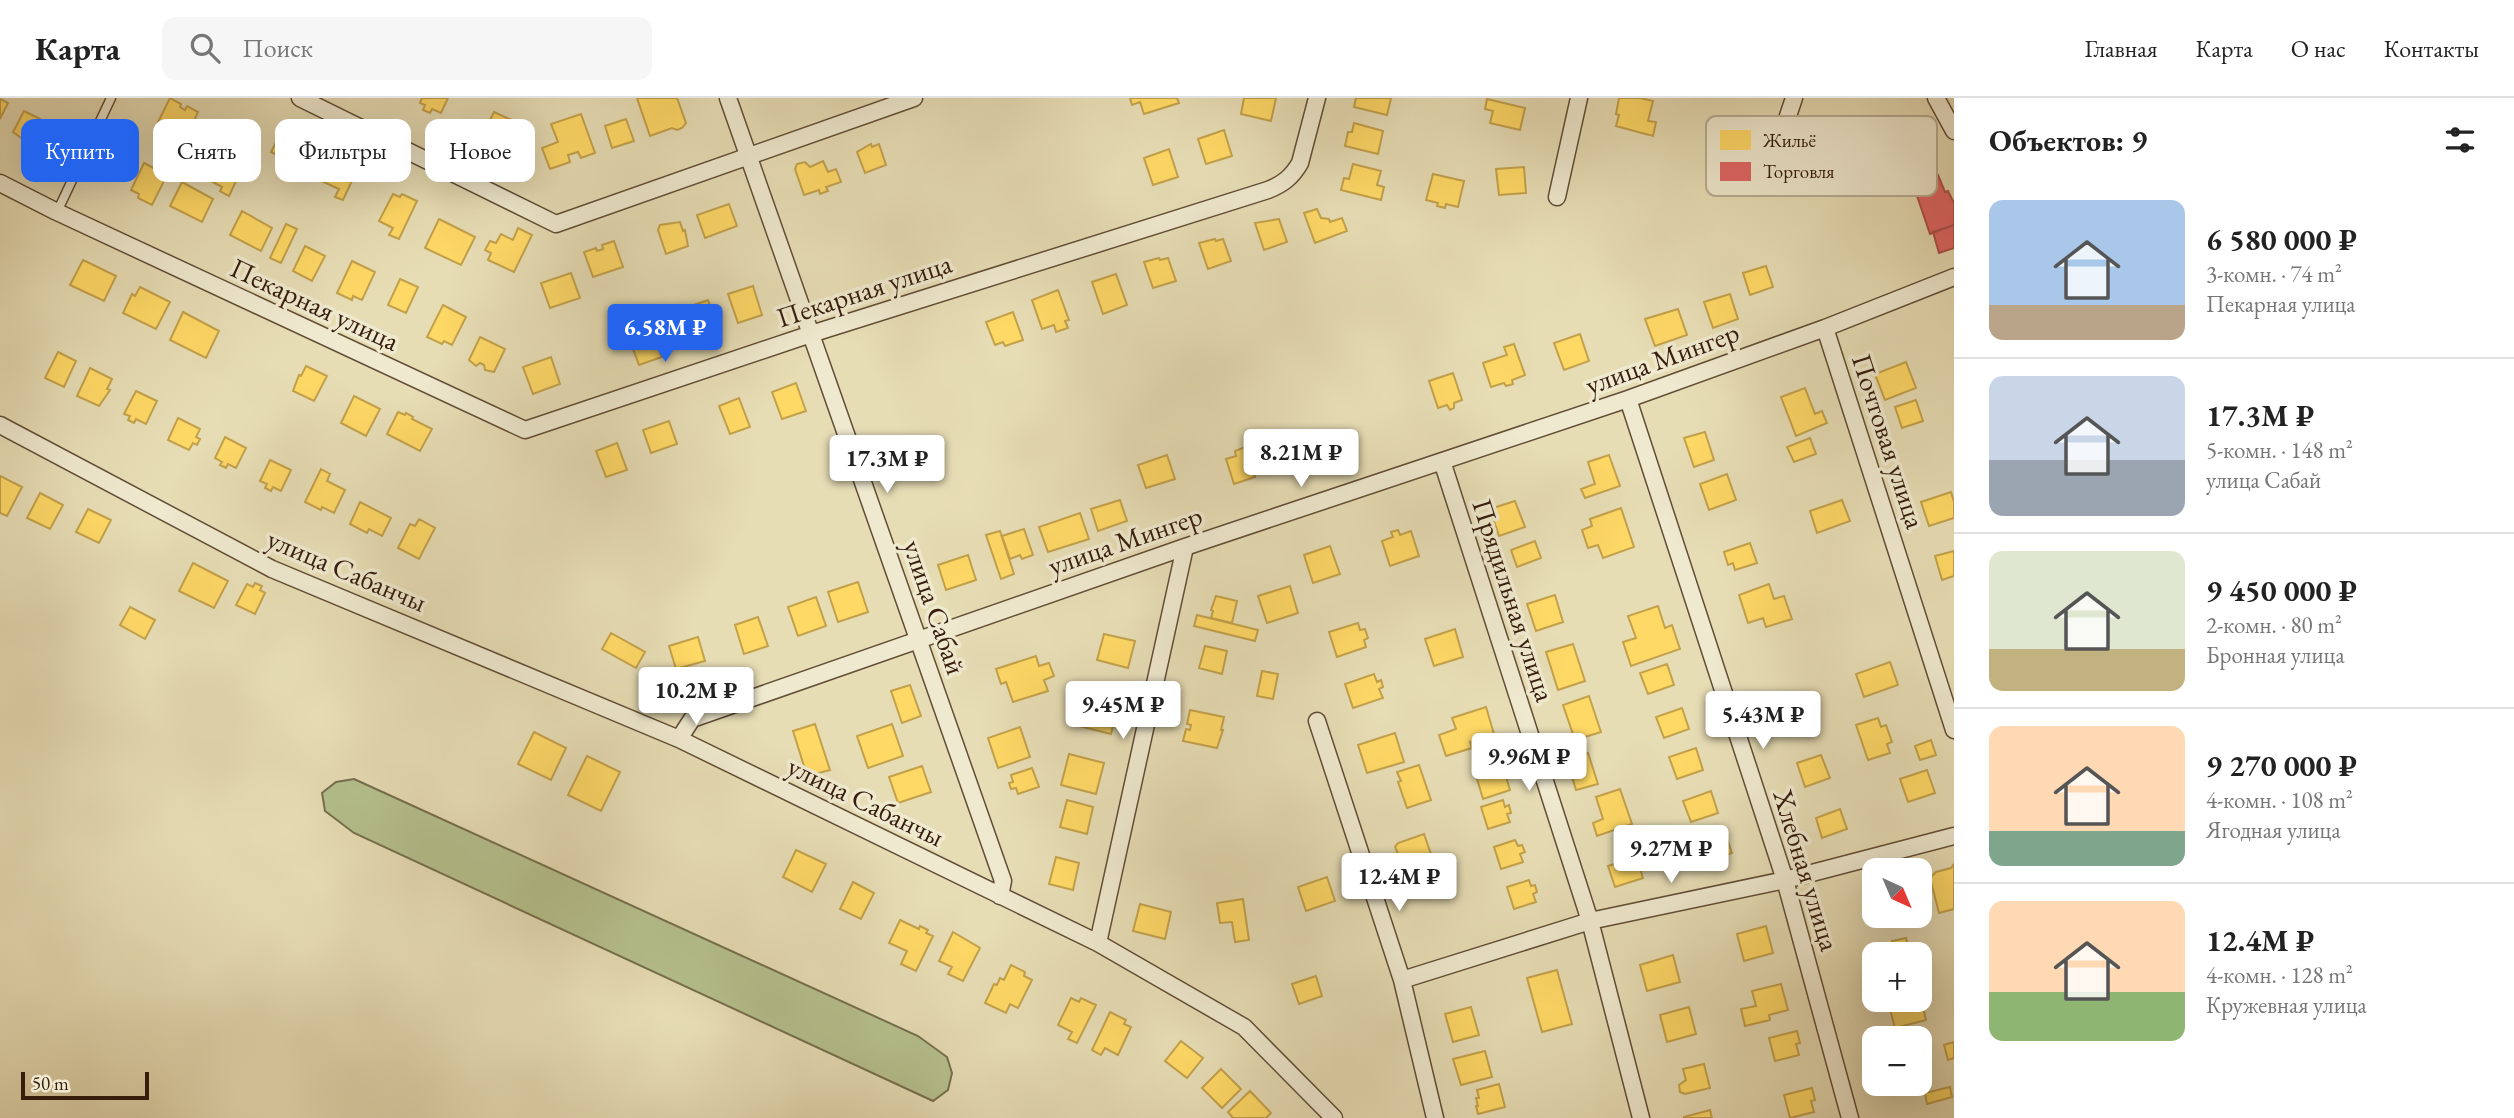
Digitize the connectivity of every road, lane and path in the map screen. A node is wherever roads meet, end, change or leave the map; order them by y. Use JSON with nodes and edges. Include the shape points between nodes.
{"nodes":[{"id":1,"x":111,"y":98,"type":"edge"},
{"id":2,"x":300,"y":98,"type":"edge"},
{"id":3,"x":728,"y":98,"type":"edge"},
{"id":4,"x":915,"y":98,"type":"edge"},
{"id":5,"x":1317,"y":98,"type":"edge"},
{"id":6,"x":1579,"y":98,"type":"edge"},
{"id":7,"x":1794,"y":98,"type":"edge"},
{"id":8,"x":1936,"y":98,"type":"edge"},
{"id":9,"x":1788,"y":116,"type":"edge"},
{"id":10,"x":1954,"y":131,"type":"edge"},
{"id":11,"x":748,"y":157,"type":"junction"},
{"id":12,"x":0,"y":183,"type":"edge"},
{"id":13,"x":1557,"y":197,"type":"dead end"},
{"id":14,"x":57,"y":212,"type":"junction"},
{"id":15,"x":1954,"y":278,"type":"edge"},
{"id":16,"x":1825,"y":328,"type":"junction"},
{"id":17,"x":811,"y":334,"type":"junction"},
{"id":18,"x":1628,"y":399,"type":"junction"},
{"id":19,"x":0,"y":425,"type":"edge"},
{"id":20,"x":1442,"y":461,"type":"junction"},
{"id":21,"x":1185,"y":547,"type":"junction"},
{"id":22,"x":919,"y":639,"type":"junction"},
{"id":23,"x":1317,"y":721,"type":"dead end"},
{"id":24,"x":1954,"y":730,"type":"edge"},
{"id":25,"x":679,"y":739,"type":"junction"},
{"id":26,"x":1954,"y":836,"type":"edge"},
{"id":27,"x":1785,"y":880,"type":"junction"},
{"id":28,"x":1000,"y":896,"type":"junction"},
{"id":29,"x":1590,"y":922,"type":"junction"},
{"id":30,"x":1098,"y":943,"type":"junction"},
{"id":31,"x":1402,"y":980,"type":"junction"},
{"id":32,"x":1334,"y":1118,"type":"edge"},
{"id":33,"x":1435,"y":1118,"type":"edge"},
{"id":34,"x":1641,"y":1118,"type":"edge"},
{"id":35,"x":1850,"y":1118,"type":"edge"}],
"edges":[{"from":1,"to":14,"type":"lane"},
{"from":2,"to":11,"type":"street","via":[[556,224]]},
{"from":3,"to":11,"type":"street","name":"улица Сабай"},
{"from":4,"to":11,"type":"street"},
{"from":5,"to":17,"type":"street","name":"Пекарная улица","via":[[1300,163],[1284,183]]},
{"from":6,"to":13,"type":"street"},
{"from":7,"to":9,"type":"street"},
{"from":8,"to":10,"type":"street"},
{"from":11,"to":17,"type":"street","name":"улица Сабай"},
{"from":12,"to":14,"type":"street","name":"Пекарная улица"},
{"from":14,"to":17,"type":"street","name":"Пекарная улица","via":[[524,430]]},
{"from":15,"to":16,"type":"street","name":"улица Мингер"},
{"from":16,"to":18,"type":"street","name":"улица Мингер"},
{"from":16,"to":24,"type":"street","name":"Почтовая улица"},
{"from":17,"to":22,"type":"street","name":"улица Сабай"},
{"from":18,"to":20,"type":"street","name":"улица Мингер"},
{"from":18,"to":27,"type":"street","name":"Хлебная улица"},
{"from":19,"to":25,"type":"street","name":"улица Сабанчы","via":[[272,569]]},
{"from":20,"to":21,"type":"street","name":"улица Мингер"},
{"from":20,"to":29,"type":"street","name":"Прядильная улица"},
{"from":21,"to":22,"type":"street","name":"улица Мингер"},
{"from":21,"to":30,"type":"street"},
{"from":22,"to":25,"type":"street","name":"улица Мингер","via":[[692,719]]},
{"from":22,"to":28,"type":"street","name":"улица Сабай","via":[[1003,881]]},
{"from":23,"to":31,"type":"street"},
{"from":25,"to":28,"type":"street","name":"улица Сабанчы"},
{"from":26,"to":27,"type":"street"},
{"from":27,"to":29,"type":"street"},
{"from":27,"to":35,"type":"street","name":"Хлебная улица"},
{"from":28,"to":30,"type":"street","name":"улица Сабанчы"},
{"from":29,"to":31,"type":"street"},
{"from":29,"to":34,"type":"street","name":"Прядильная улица"},
{"from":30,"to":32,"type":"street","name":"улица Сабанчы","via":[[1244,1027]]},
{"from":31,"to":33,"type":"street"}]}
